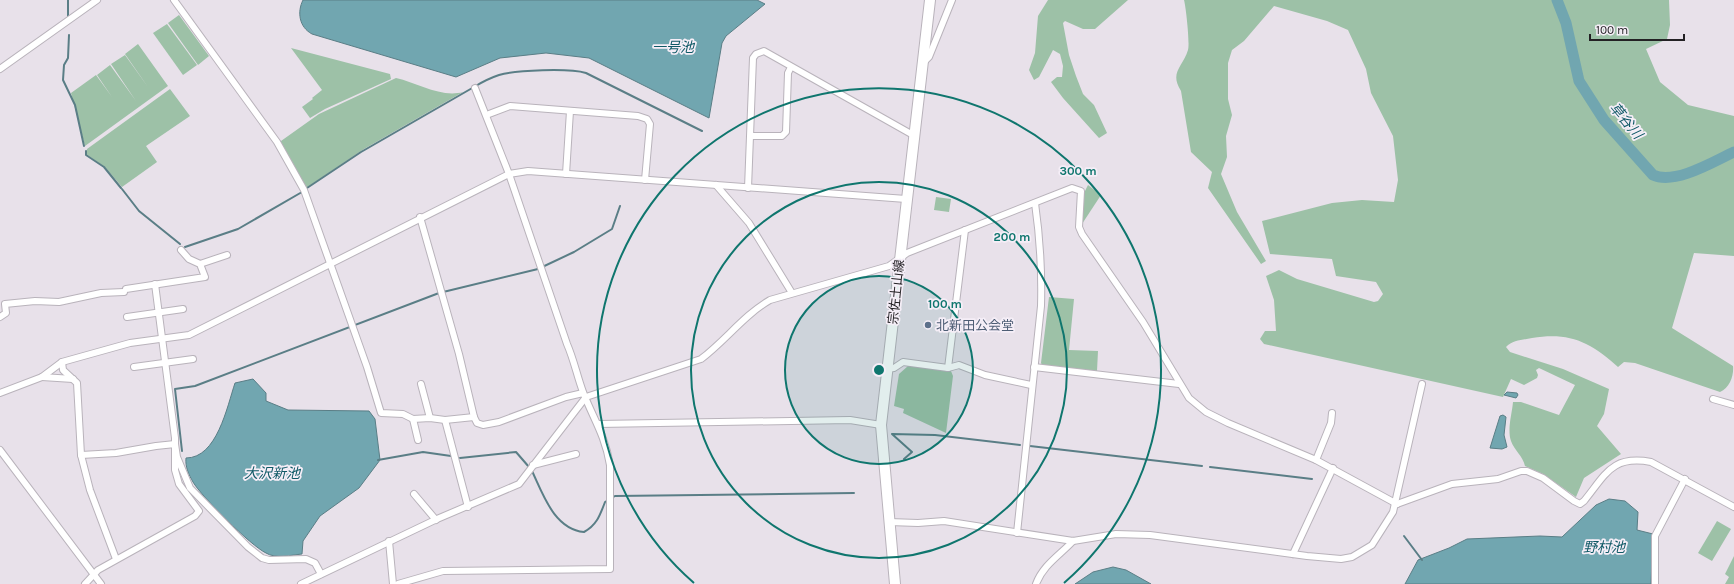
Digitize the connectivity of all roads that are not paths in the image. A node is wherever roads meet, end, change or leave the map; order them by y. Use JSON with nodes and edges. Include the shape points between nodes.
{"nodes":[{"id":1,"x":96,"y":0,"type":"edge"},
{"id":2,"x":174,"y":0,"type":"edge"},
{"id":3,"x":930,"y":0,"type":"edge"},
{"id":4,"x":952,"y":0,"type":"edge"},
{"id":5,"x":923,"y":63,"type":"junction"},
{"id":6,"x":792,"y":67,"type":"junction"},
{"id":7,"x":0,"y":69,"type":"edge"},
{"id":8,"x":475,"y":88,"type":"dead end"},
{"id":9,"x":570,"y":111,"type":"junction"},
{"id":10,"x":489,"y":114,"type":"dead end"},
{"id":11,"x":913,"y":135,"type":"junction"},
{"id":12,"x":751,"y":136,"type":"junction"},
{"id":13,"x":509,"y":174,"type":"junction"},
{"id":14,"x":566,"y":174,"type":"junction"},
{"id":15,"x":645,"y":180,"type":"junction"},
{"id":16,"x":716,"y":185,"type":"junction"},
{"id":17,"x":748,"y":188,"type":"junction"},
{"id":18,"x":906,"y":199,"type":"junction"},
{"id":19,"x":1035,"y":203,"type":"junction"},
{"id":20,"x":420,"y":217,"type":"junction"},
{"id":21,"x":964,"y":230,"type":"junction"},
{"id":22,"x":181,"y":250,"type":"dead end"},
{"id":23,"x":227,"y":255,"type":"dead end"},
{"id":24,"x":899,"y":260,"type":"junction"},
{"id":25,"x":200,"y":264,"type":"junction"},
{"id":26,"x":330,"y":264,"type":"junction"},
{"id":27,"x":155,"y":284,"type":"junction"},
{"id":28,"x":792,"y":293,"type":"junction"},
{"id":29,"x":183,"y":308,"type":"dead end"},
{"id":30,"x":159,"y":313,"type":"junction"},
{"id":31,"x":0,"y":317,"type":"edge"},
{"id":32,"x":127,"y":317,"type":"dead end"},
{"id":33,"x":162,"y":338,"type":"junction"},
{"id":34,"x":193,"y":359,"type":"dead end"},
{"id":35,"x":62,"y":362,"type":"junction"},
{"id":36,"x":165,"y":363,"type":"junction"},
{"id":37,"x":134,"y":367,"type":"dead end"},
{"id":38,"x":1034,"y":367,"type":"junction"},
{"id":39,"x":948,"y":368,"type":"junction"},
{"id":40,"x":887,"y":369,"type":"junction"},
{"id":41,"x":42,"y":377,"type":"junction"},
{"id":42,"x":73,"y":379,"type":"junction"},
{"id":43,"x":421,"y":384,"type":"dead end"},
{"id":44,"x":1179,"y":384,"type":"junction"},
{"id":45,"x":1422,"y":384,"type":"dead end"},
{"id":46,"x":1031,"y":385,"type":"junction"},
{"id":47,"x":0,"y":393,"type":"edge"},
{"id":48,"x":585,"y":395,"type":"junction"},
{"id":49,"x":1713,"y":399,"type":"dead end"},
{"id":50,"x":1734,"y":404,"type":"edge"},
{"id":51,"x":1332,"y":413,"type":"dead end"},
{"id":52,"x":474,"y":417,"type":"junction"},
{"id":53,"x":430,"y":418,"type":"junction"},
{"id":54,"x":413,"y":419,"type":"junction"},
{"id":55,"x":446,"y":420,"type":"junction"},
{"id":56,"x":598,"y":424,"type":"junction"},
{"id":57,"x":881,"y":425,"type":"junction"},
{"id":58,"x":418,"y":440,"type":"dead end"},
{"id":59,"x":175,"y":444,"type":"junction"},
{"id":60,"x":0,"y":450,"type":"edge"},
{"id":61,"x":576,"y":454,"type":"dead end"},
{"id":62,"x":81,"y":455,"type":"junction"},
{"id":63,"x":1316,"y":460,"type":"junction"},
{"id":64,"x":533,"y":465,"type":"junction"},
{"id":65,"x":1333,"y":468,"type":"junction"},
{"id":66,"x":1684,"y":479,"type":"junction"},
{"id":67,"x":414,"y":494,"type":"dead end"},
{"id":68,"x":1396,"y":504,"type":"junction"},
{"id":69,"x":468,"y":506,"type":"junction"},
{"id":70,"x":1734,"y":507,"type":"edge"},
{"id":71,"x":436,"y":520,"type":"junction"},
{"id":72,"x":889,"y":522,"type":"junction"},
{"id":73,"x":1017,"y":533,"type":"junction"},
{"id":74,"x":389,"y":541,"type":"junction"},
{"id":75,"x":1073,"y":541,"type":"junction"},
{"id":76,"x":1293,"y":554,"type":"junction"},
{"id":77,"x":116,"y":559,"type":"junction"},
{"id":78,"x":93,"y":574,"type":"junction"},
{"id":79,"x":321,"y":574,"type":"junction"},
{"id":80,"x":85,"y":584,"type":"edge"},
{"id":81,"x":101,"y":584,"type":"edge"},
{"id":82,"x":301,"y":584,"type":"edge"},
{"id":83,"x":393,"y":584,"type":"edge"},
{"id":84,"x":398,"y":584,"type":"edge"},
{"id":85,"x":895,"y":584,"type":"edge"},
{"id":86,"x":1036,"y":584,"type":"edge"},
{"id":87,"x":1655,"y":584,"type":"edge"}],
"edges":[{"from":1,"to":7,"type":"street"},
{"from":2,"to":26,"type":"street","via":[[277,142],[304,190]]},
{"from":3,"to":5,"type":"main road","name":"宗佐土山線"},
{"from":4,"to":5,"type":"street","via":[[929,56]]},
{"from":5,"to":11,"type":"main road","name":"宗佐土山線"},
{"from":6,"to":11,"type":"street"},
{"from":6,"to":12,"type":"street","via":[[788,74],[786,132],[782,136]]},
{"from":6,"to":12,"type":"street","via":[[764,51],[754,56]]},
{"from":8,"to":13,"type":"street"},
{"from":9,"to":10,"type":"street","via":[[510,106]]},
{"from":9,"to":14,"type":"street"},
{"from":9,"to":15,"type":"street","via":[[638,116],[647,119],[650,124]]},
{"from":11,"to":18,"type":"main road","name":"宗佐土山線"},
{"from":12,"to":17,"type":"street"},
{"from":13,"to":14,"type":"street","via":[[528,171]]},
{"from":13,"to":20,"type":"street"},
{"from":13,"to":48,"type":"street"},
{"from":14,"to":15,"type":"street"},
{"from":15,"to":16,"type":"street"},
{"from":16,"to":17,"type":"street"},
{"from":16,"to":28,"type":"street","via":[[749,223]]},
{"from":17,"to":18,"type":"street"},
{"from":18,"to":24,"type":"main road","name":"宗佐土山線"},
{"from":19,"to":21,"type":"street"},
{"from":19,"to":38,"type":"street","via":[[1042,272]]},
{"from":19,"to":44,"type":"street","via":[[1072,188],[1081,191],[1079,227],[1082,234],[1143,322]]},
{"from":20,"to":26,"type":"street"},
{"from":20,"to":52,"type":"street"},
{"from":21,"to":24,"type":"street","via":[[907,253]]},
{"from":21,"to":39,"type":"street"},
{"from":22,"to":25,"type":"street","via":[[189,259]]},
{"from":23,"to":25,"type":"street"},
{"from":24,"to":28,"type":"street","via":[[889,266]]},
{"from":24,"to":40,"type":"main road","name":"宗佐土山線"},
{"from":25,"to":27,"type":"street","via":[[205,277]]},
{"from":26,"to":33,"type":"street","via":[[189,335]]},
{"from":26,"to":54,"type":"street","via":[[368,367],[381,413],[403,414]]},
{"from":27,"to":30,"type":"street"},
{"from":27,"to":31,"type":"street","via":[[59,302],[5,304],[6,314]]},
{"from":28,"to":48,"type":"street","via":[[762,305],[701,359]]},
{"from":29,"to":30,"type":"street"},
{"from":30,"to":32,"type":"street"},
{"from":30,"to":33,"type":"street"},
{"from":33,"to":35,"type":"street"},
{"from":33,"to":36,"type":"street"},
{"from":34,"to":36,"type":"street"},
{"from":35,"to":41,"type":"street"},
{"from":35,"to":42,"type":"street","via":[[63,370]]},
{"from":36,"to":37,"type":"street"},
{"from":36,"to":59,"type":"street"},
{"from":38,"to":44,"type":"street"},
{"from":38,"to":46,"type":"street"},
{"from":39,"to":40,"type":"street","via":[[903,362]]},
{"from":39,"to":46,"type":"street","via":[[959,366],[985,376]]},
{"from":40,"to":57,"type":"main road","name":"宗佐土山線"},
{"from":41,"to":42,"type":"street"},
{"from":41,"to":47,"type":"street"},
{"from":42,"to":62,"type":"street","via":[[77,383]]},
{"from":43,"to":53,"type":"street"},
{"from":44,"to":63,"type":"street","via":[[1189,398],[1206,412]]},
{"from":45,"to":68,"type":"street"},
{"from":46,"to":73,"type":"street"},
{"from":48,"to":52,"type":"street","via":[[566,397],[499,422],[482,425]]},
{"from":48,"to":56,"type":"street"},
{"from":48,"to":64,"type":"street"},
{"from":49,"to":50,"type":"street"},
{"from":51,"to":63,"type":"street"},
{"from":52,"to":55,"type":"street"},
{"from":53,"to":54,"type":"street"},
{"from":53,"to":55,"type":"street"},
{"from":54,"to":58,"type":"street"},
{"from":55,"to":69,"type":"street"},
{"from":56,"to":57,"type":"street","via":[[850,420]]},
{"from":56,"to":84,"type":"street","via":[[610,465],[610,569],[443,571]]},
{"from":57,"to":72,"type":"main road","name":"宗佐土山線"},
{"from":59,"to":62,"type":"street","via":[[116,453]]},
{"from":59,"to":77,"type":"street","via":[[175,470],[179,484],[199,511],[195,516]]},
{"from":59,"to":79,"type":"street","via":[[177,457],[190,488],[248,547],[269,560],[306,559],[315,562]]},
{"from":60,"to":78,"type":"street"},
{"from":61,"to":64,"type":"street"},
{"from":62,"to":77,"type":"street","via":[[90,490]]},
{"from":63,"to":65,"type":"street"},
{"from":64,"to":69,"type":"street","via":[[519,484]]},
{"from":65,"to":68,"type":"street"},
{"from":65,"to":76,"type":"street"},
{"from":66,"to":68,"type":"street","via":[[1651,462],[1640,460],[1621,462],[1611,467],[1580,504],[1543,478],[1527,471],[1498,479],[1452,484]]},
{"from":66,"to":70,"type":"street"},
{"from":66,"to":87,"type":"street","via":[[1655,536]]},
{"from":67,"to":71,"type":"street"},
{"from":68,"to":76,"type":"street","via":[[1394,512],[1372,545],[1352,557],[1341,559]]},
{"from":69,"to":71,"type":"street"},
{"from":71,"to":74,"type":"street"},
{"from":72,"to":73,"type":"street","via":[[944,521]]},
{"from":72,"to":85,"type":"main road","name":"宗佐土山線"},
{"from":73,"to":75,"type":"street"},
{"from":74,"to":79,"type":"street"},
{"from":74,"to":83,"type":"street"},
{"from":75,"to":76,"type":"street","via":[[1126,533]]},
{"from":75,"to":86,"type":"street","via":[[1050,561]]},
{"from":77,"to":78,"type":"street"},
{"from":78,"to":80,"type":"street"},
{"from":78,"to":81,"type":"street"},
{"from":79,"to":82,"type":"street"}]}
